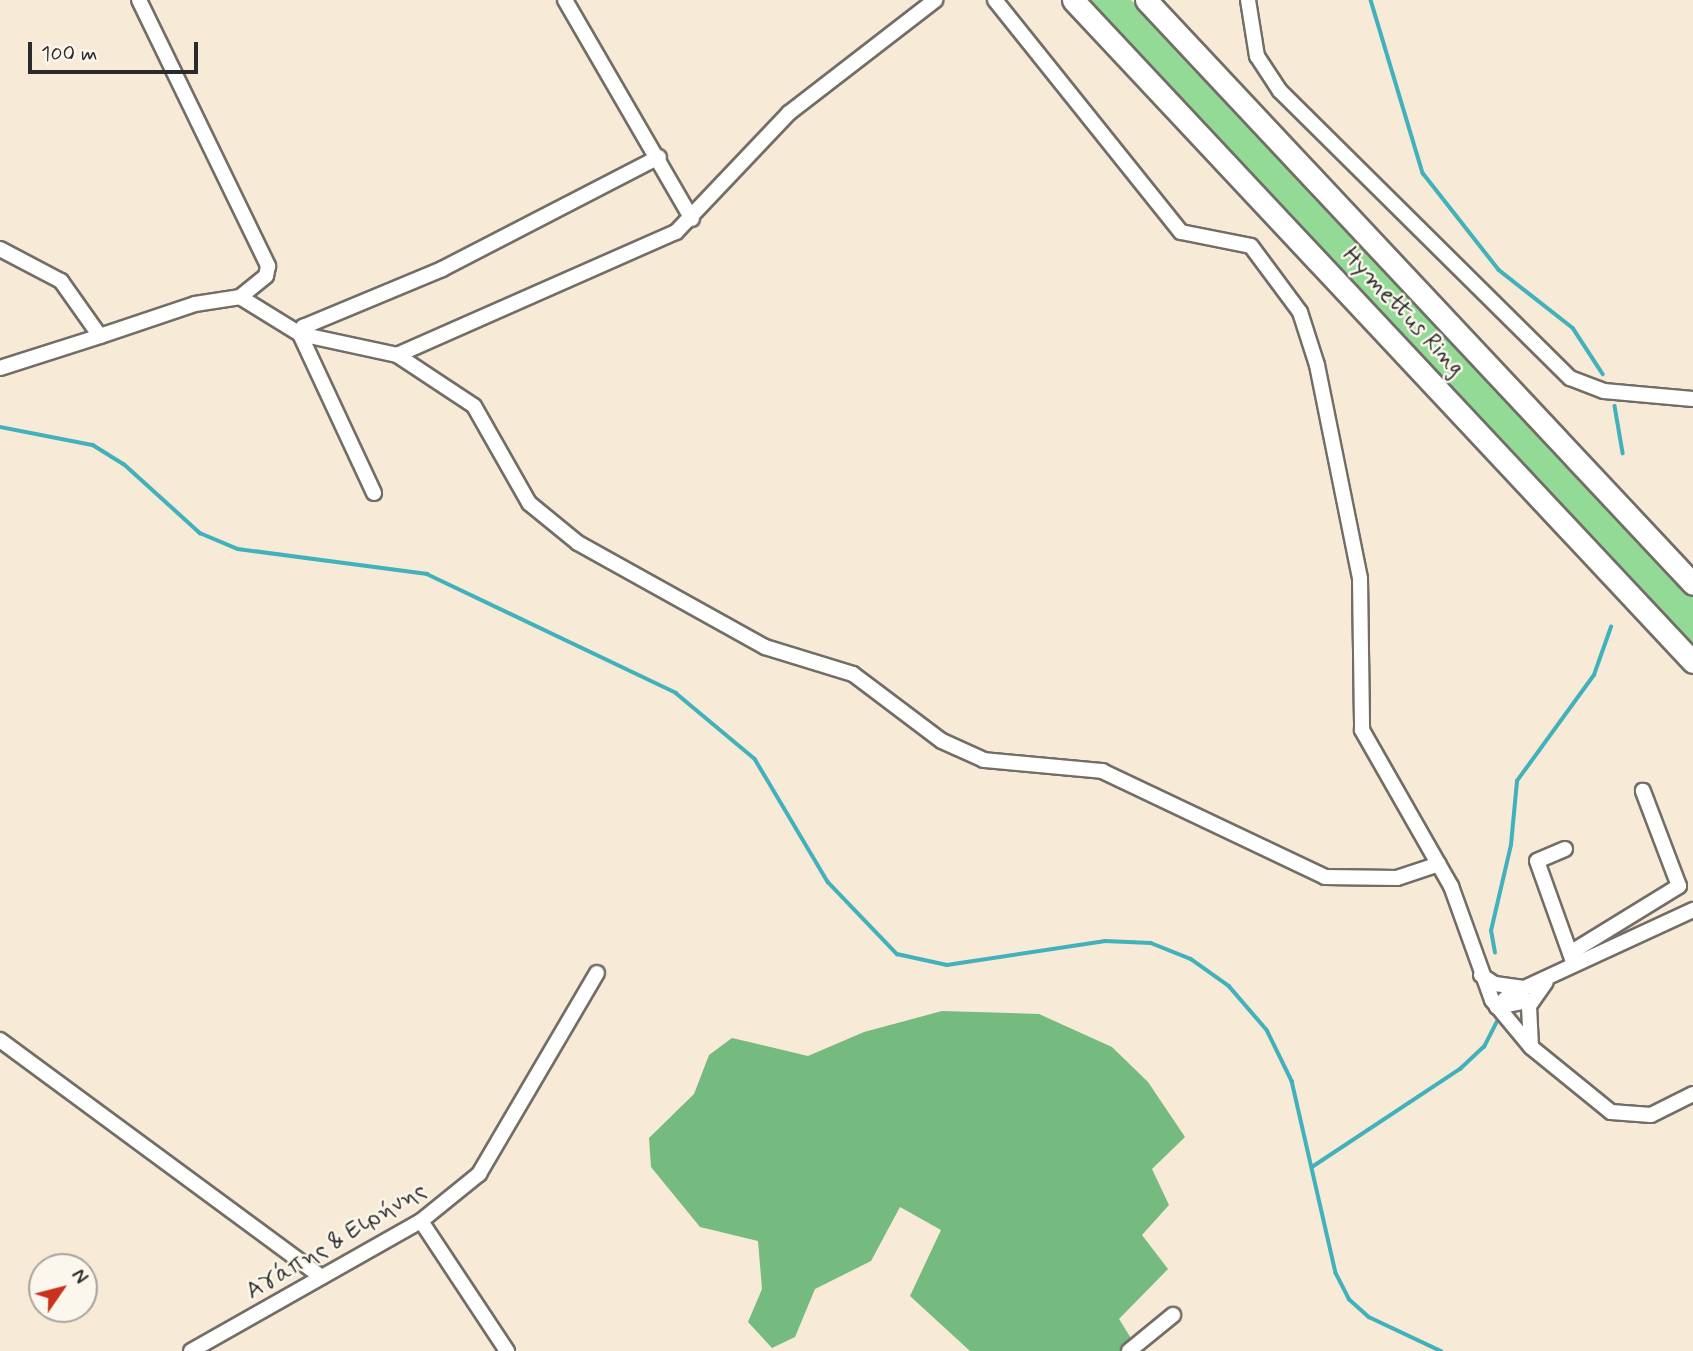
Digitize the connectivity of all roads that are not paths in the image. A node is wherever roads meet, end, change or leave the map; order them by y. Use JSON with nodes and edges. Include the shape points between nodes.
{"nodes":[{"id":1,"x":139,"y":0,"type":"edge"},
{"id":2,"x":565,"y":0,"type":"edge"},
{"id":3,"x":935,"y":0,"type":"edge"},
{"id":4,"x":995,"y":0,"type":"edge"},
{"id":5,"x":1058,"y":0,"type":"edge"},
{"id":6,"x":1073,"y":0,"type":"edge"},
{"id":7,"x":1146,"y":0,"type":"edge"},
{"id":8,"x":1248,"y":0,"type":"edge"},
{"id":9,"x":1162,"y":95,"type":"junction"},
{"id":10,"x":659,"y":158,"type":"junction"},
{"id":11,"x":692,"y":219,"type":"junction"},
{"id":12,"x":0,"y":249,"type":"edge"},
{"id":13,"x":240,"y":297,"type":"junction"},
{"id":14,"x":300,"y":334,"type":"junction"},
{"id":15,"x":100,"y":335,"type":"junction"},
{"id":16,"x":397,"y":355,"type":"junction"},
{"id":17,"x":0,"y":368,"type":"edge"},
{"id":18,"x":1693,"y":399,"type":"edge"},
{"id":19,"x":374,"y":493,"type":"dead end"},
{"id":20,"x":1693,"y":584,"type":"edge"},
{"id":21,"x":1693,"y":662,"type":"edge"},
{"id":22,"x":1643,"y":791,"type":"dead end"},
{"id":23,"x":1565,"y":849,"type":"dead end"},
{"id":24,"x":1439,"y":864,"type":"junction"},
{"id":25,"x":1693,"y":910,"type":"edge"},
{"id":26,"x":1573,"y":960,"type":"junction"},
{"id":27,"x":597,"y":973,"type":"dead end"},
{"id":28,"x":1480,"y":974,"type":"junction"},
{"id":29,"x":1529,"y":994,"type":"junction"},
{"id":30,"x":1497,"y":1007,"type":"junction"},
{"id":31,"x":0,"y":1040,"type":"edge"},
{"id":32,"x":1531,"y":1047,"type":"junction"},
{"id":33,"x":1693,"y":1094,"type":"edge"},
{"id":34,"x":421,"y":1221,"type":"junction"},
{"id":35,"x":321,"y":1277,"type":"junction"},
{"id":36,"x":1173,"y":1315,"type":"dead end"},
{"id":37,"x":191,"y":1351,"type":"edge"},
{"id":38,"x":507,"y":1351,"type":"edge"},
{"id":39,"x":1129,"y":1351,"type":"edge"}],
"edges":[{"from":1,"to":13,"type":"street","via":[[268,266],[266,276]]},
{"from":2,"to":10,"type":"street"},
{"from":3,"to":11,"type":"street","via":[[789,113]]},
{"from":4,"to":24,"type":"street","via":[[1181,232],[1251,246],[1300,312],[1317,365],[1360,579],[1362,730]]},
{"from":5,"to":9,"type":"highway"},
{"from":6,"to":9,"type":"highway","name":"Hymettus Ring"},
{"from":7,"to":20,"type":"highway","name":"Hymettus Ring"},
{"from":8,"to":18,"type":"street","via":[[1257,56],[1280,91],[1570,378],[1604,391]]},
{"from":9,"to":21,"type":"highway","name":"Hymettus Ring"},
{"from":10,"to":11,"type":"street"},
{"from":10,"to":14,"type":"street"},
{"from":11,"to":16,"type":"street","via":[[657,244]]},
{"from":12,"to":15,"type":"street","via":[[61,281]]},
{"from":13,"to":14,"type":"street"},
{"from":13,"to":15,"type":"street","via":[[195,304]]},
{"from":14,"to":16,"type":"street"},
{"from":14,"to":19,"type":"street"},
{"from":15,"to":17,"type":"street"},
{"from":16,"to":24,"type":"street","via":[[474,406],[529,503],[578,543],[765,647],[853,674],[942,741],[984,760],[1102,771],[1325,877],[1397,878]]},
{"from":22,"to":26,"type":"street","via":[[1679,886]]},
{"from":23,"to":26,"type":"street","via":[[1537,860]]},
{"from":24,"to":28,"type":"street"},
{"from":25,"to":26,"type":"street"},
{"from":26,"to":29,"type":"street"},
{"from":27,"to":34,"type":"street","name":"Αγάπης & Ειρήνης","via":[[480,1174]]},
{"from":28,"to":29,"type":"street","via":[[1495,985]]},
{"from":28,"to":30,"type":"street"},
{"from":29,"to":30,"type":"street"},
{"from":29,"to":32,"type":"street"},
{"from":30,"to":32,"type":"street"},
{"from":31,"to":35,"type":"street"},
{"from":32,"to":33,"type":"street","via":[[1625,1118],[1651,1115]]},
{"from":34,"to":35,"type":"street","name":"Αγάπης & Ειρήνης"},
{"from":34,"to":38,"type":"street"},
{"from":35,"to":37,"type":"street","name":"Αγάπης & Ειρήνης"},
{"from":36,"to":39,"type":"street"}]}
